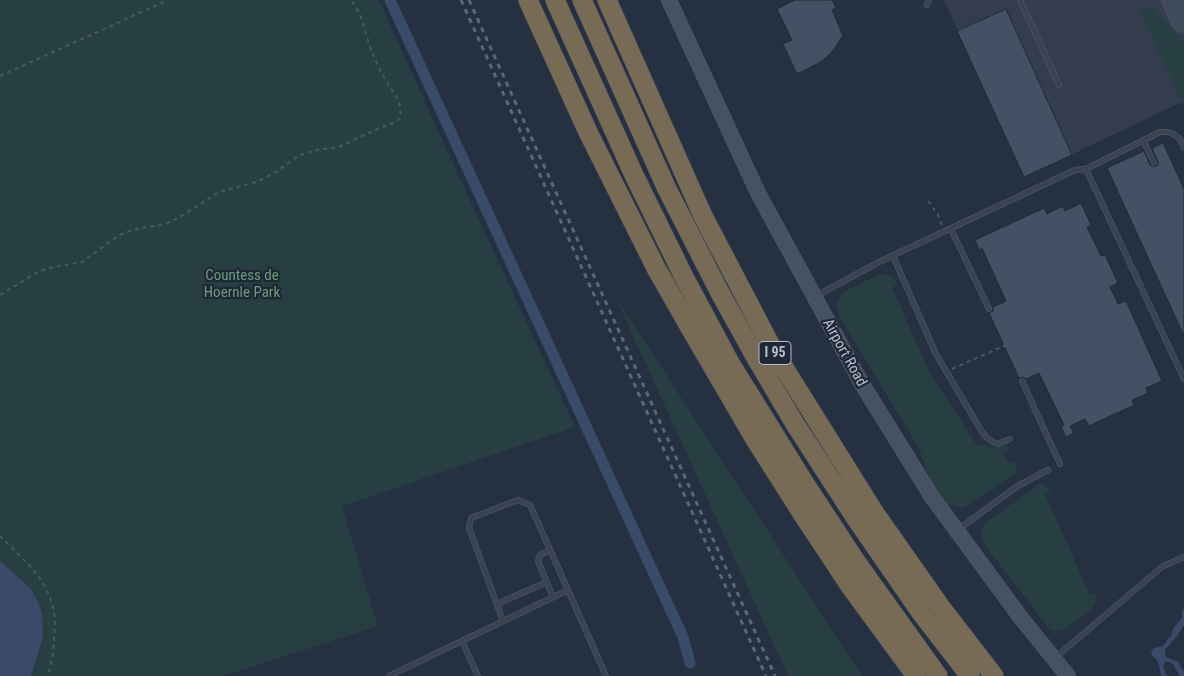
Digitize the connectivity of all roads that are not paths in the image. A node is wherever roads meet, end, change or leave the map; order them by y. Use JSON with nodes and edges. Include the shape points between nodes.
{"nodes":[{"id":1,"x":528,"y":0,"type":"edge"},
{"id":2,"x":555,"y":0,"type":"edge"},
{"id":3,"x":582,"y":0,"type":"edge"},
{"id":4,"x":607,"y":0,"type":"edge"},
{"id":5,"x":670,"y":0,"type":"edge"},
{"id":6,"x":1020,"y":0,"type":"edge"},
{"id":7,"x":1059,"y":85,"type":"dead end"},
{"id":8,"x":1143,"y":140,"type":"junction"},
{"id":9,"x":1184,"y":148,"type":"edge"},
{"id":10,"x":1154,"y":163,"type":"dead end"},
{"id":11,"x":1086,"y":169,"type":"junction"},
{"id":12,"x":951,"y":229,"type":"junction"},
{"id":13,"x":893,"y":256,"type":"junction"},
{"id":14,"x":813,"y":297,"type":"junction"},
{"id":15,"x":989,"y":309,"type":"dead end"},
{"id":16,"x":1184,"y":379,"type":"edge"},
{"id":17,"x":1022,"y":381,"type":"dead end"},
{"id":18,"x":1010,"y":439,"type":"dead end"},
{"id":19,"x":1060,"y":464,"type":"dead end"},
{"id":20,"x":1048,"y":470,"type":"dead end"},
{"id":21,"x":957,"y":531,"type":"junction"},
{"id":22,"x":550,"y":550,"type":"junction"},
{"id":23,"x":1184,"y":557,"type":"edge"},
{"id":24,"x":547,"y":582,"type":"junction"},
{"id":25,"x":568,"y":590,"type":"junction"},
{"id":26,"x":553,"y":597,"type":"junction"},
{"id":27,"x":497,"y":604,"type":"junction"},
{"id":28,"x":503,"y":621,"type":"junction"},
{"id":29,"x":462,"y":641,"type":"junction"},
{"id":30,"x":1054,"y":659,"type":"junction"},
{"id":31,"x":389,"y":676,"type":"edge"},
{"id":32,"x":478,"y":676,"type":"edge"},
{"id":33,"x":606,"y":676,"type":"edge"},
{"id":34,"x":916,"y":676,"type":"edge"},
{"id":35,"x":938,"y":676,"type":"edge"},
{"id":36,"x":970,"y":676,"type":"edge"},
{"id":37,"x":994,"y":676,"type":"edge"},
{"id":38,"x":1068,"y":676,"type":"edge"}],
"edges":[{"from":1,"to":34,"type":"highway","via":[[588,132],[684,318],[803,515]]},
{"from":2,"to":35,"type":"highway","via":[[634,175],[730,363],[806,487]]},
{"from":3,"to":36,"type":"highway","via":[[672,197],[770,382],[878,552]]},
{"from":4,"to":37,"type":"highway","number":"I 95","via":[[703,216],[773,350],[874,512]]},
{"from":5,"to":14,"type":"street","name":"Airport Road","via":[[758,192]]},
{"from":6,"to":7,"type":"lane"},
{"from":8,"to":9,"type":"lane","via":[[1168,132],[1180,139]]},
{"from":8,"to":10,"type":"lane"},
{"from":8,"to":11,"type":"lane"},
{"from":11,"to":12,"type":"lane","via":[[1076,170]]},
{"from":11,"to":16,"type":"lane"},
{"from":12,"to":13,"type":"lane"},
{"from":12,"to":15,"type":"lane"},
{"from":13,"to":14,"type":"lane"},
{"from":13,"to":18,"type":"lane","via":[[946,372],[987,438],[998,444]]},
{"from":14,"to":21,"type":"street","name":"Airport Road","via":[[862,384],[932,497]]},
{"from":17,"to":19,"type":"lane"},
{"from":20,"to":21,"type":"lane","via":[[1016,487]]},
{"from":21,"to":30,"type":"street","name":"Airport Road"},
{"from":22,"to":24,"type":"lane","via":[[540,555],[538,561]]},
{"from":22,"to":25,"type":"lane"},
{"from":22,"to":27,"type":"lane","via":[[530,505],[518,500],[471,518],[469,528]]},
{"from":23,"to":30,"type":"lane","via":[[1164,566]]},
{"from":24,"to":26,"type":"lane"},
{"from":24,"to":27,"type":"lane"},
{"from":25,"to":26,"type":"lane"},
{"from":25,"to":33,"type":"lane"},
{"from":26,"to":28,"type":"lane"},
{"from":27,"to":28,"type":"lane"},
{"from":28,"to":29,"type":"lane"},
{"from":29,"to":31,"type":"lane"},
{"from":29,"to":32,"type":"lane"},
{"from":30,"to":38,"type":"street","name":"Airport Road"}]}
